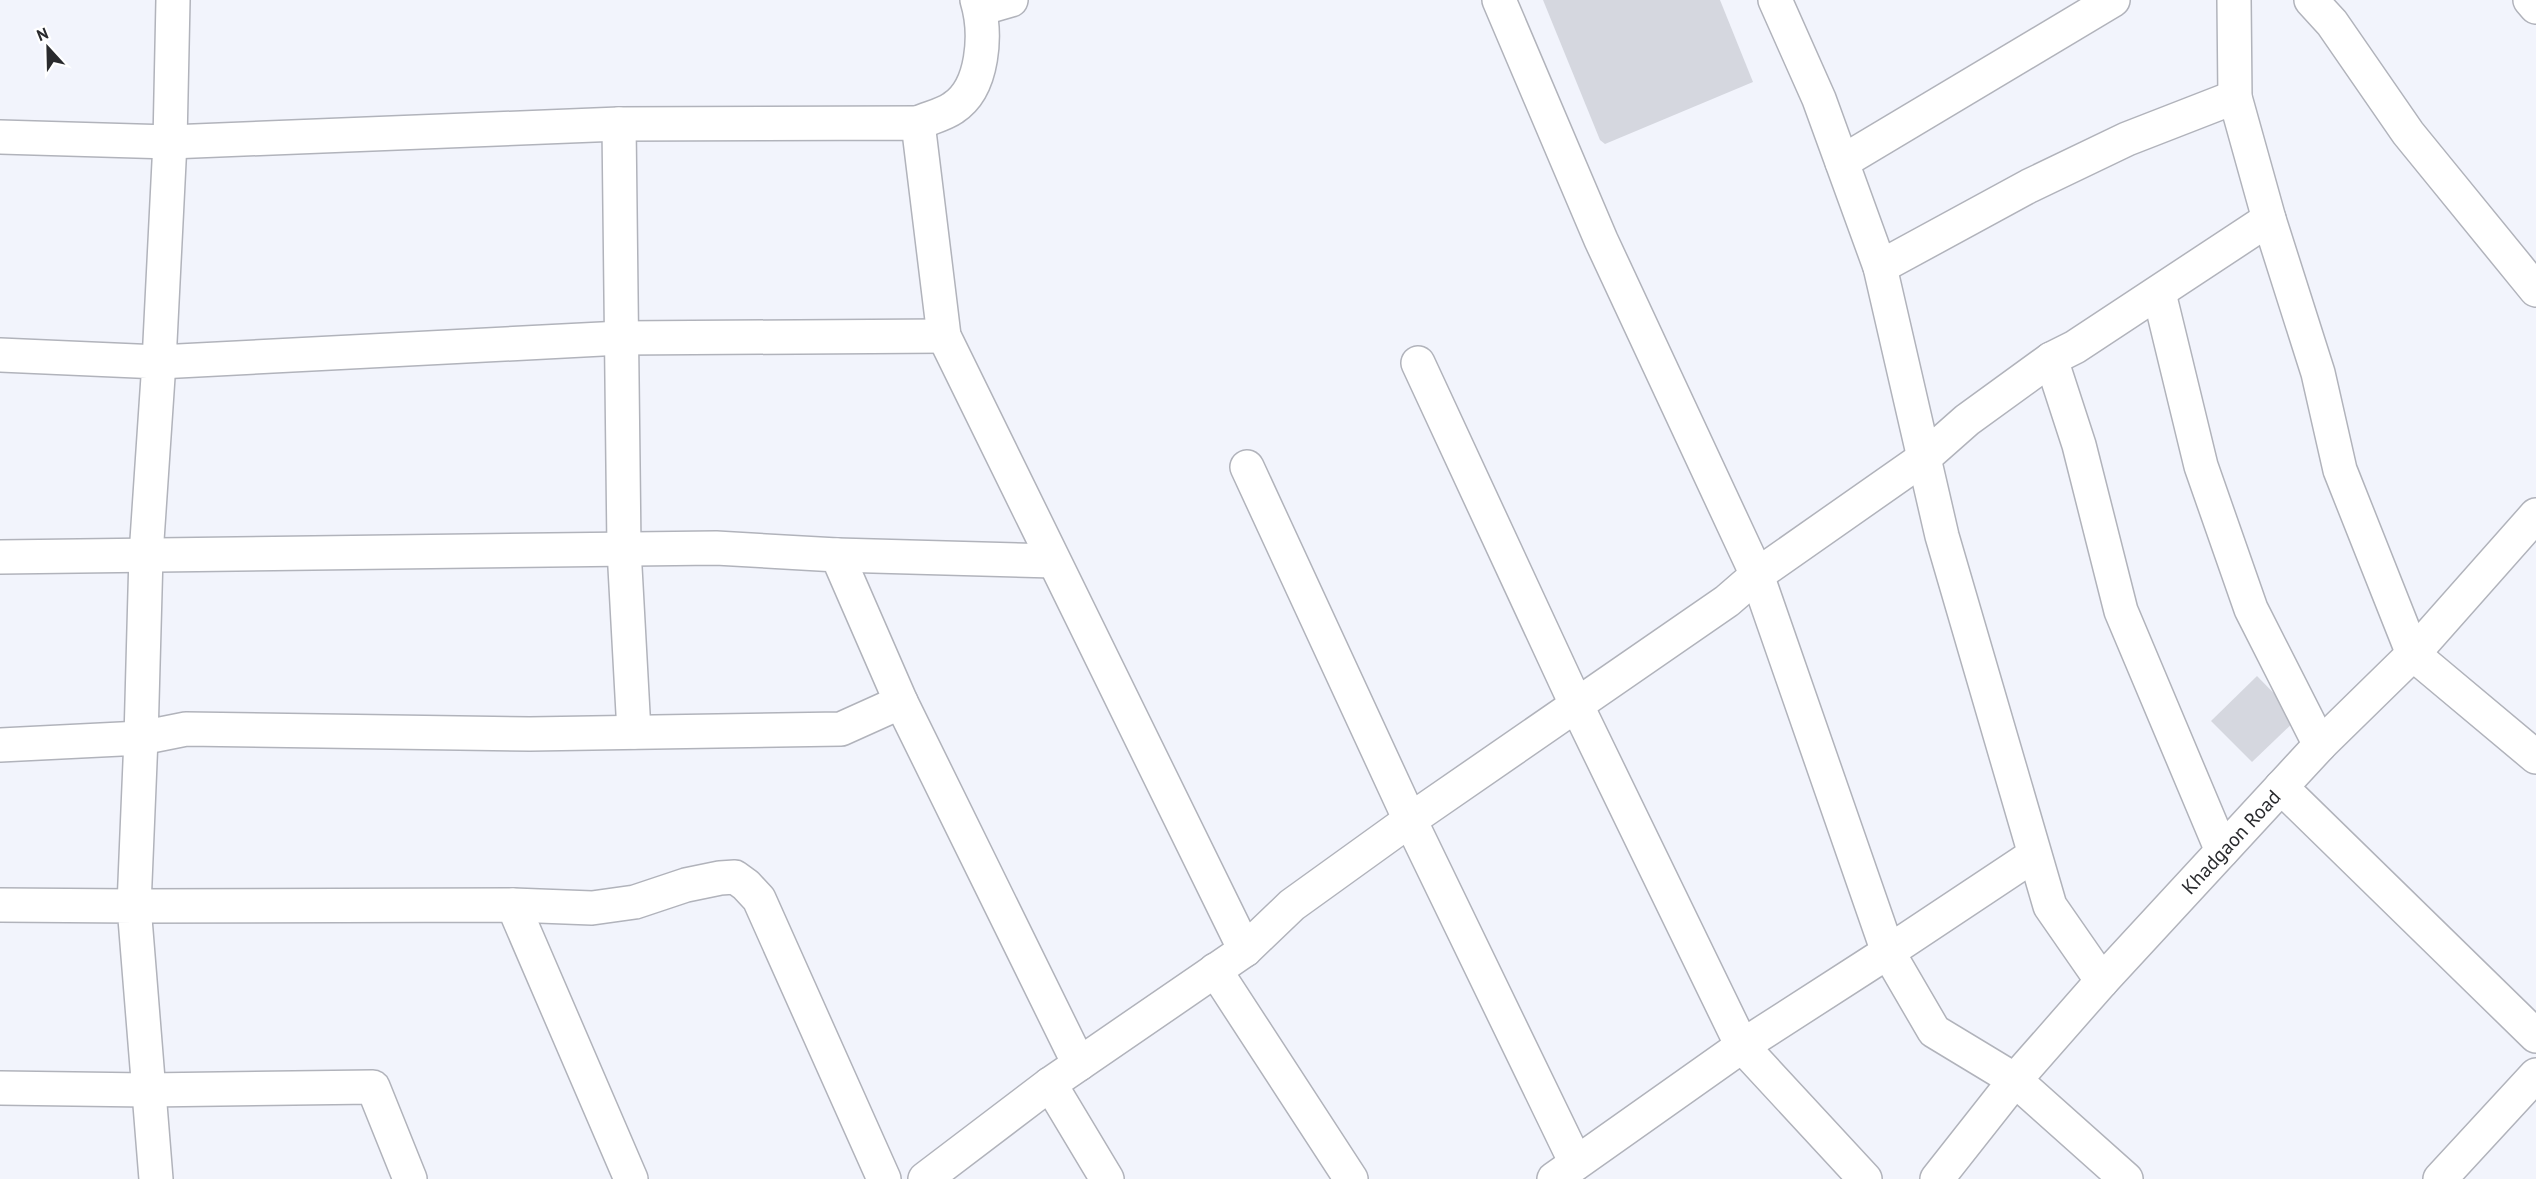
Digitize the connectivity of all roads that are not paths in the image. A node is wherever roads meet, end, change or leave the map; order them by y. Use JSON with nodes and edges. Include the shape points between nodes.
{"nodes":[{"id":1,"x":173,"y":0,"type":"edge"},
{"id":2,"x":1011,"y":0,"type":"edge"},
{"id":3,"x":1499,"y":0,"type":"edge"},
{"id":4,"x":1775,"y":0,"type":"edge"},
{"id":5,"x":2113,"y":0,"type":"edge"},
{"id":6,"x":2234,"y":0,"type":"edge"},
{"id":7,"x":2311,"y":0,"type":"edge"},
{"id":8,"x":2530,"y":0,"type":"edge"},
{"id":9,"x":979,"y":4,"type":"edge"},
{"id":10,"x":2536,"y":7,"type":"edge"},
{"id":11,"x":2235,"y":97,"type":"junction"},
{"id":12,"x":918,"y":123,"type":"junction"},
{"id":13,"x":619,"y":124,"type":"junction"},
{"id":14,"x":0,"y":137,"type":"edge"},
{"id":15,"x":170,"y":142,"type":"junction"},
{"id":16,"x":1842,"y":162,"type":"junction"},
{"id":17,"x":2270,"y":219,"type":"junction"},
{"id":18,"x":1880,"y":267,"type":"junction"},
{"id":19,"x":2536,"y":290,"type":"edge"},
{"id":20,"x":2159,"y":293,"type":"junction"},
{"id":21,"x":944,"y":336,"type":"junction"},
{"id":22,"x":621,"y":338,"type":"junction"},
{"id":23,"x":0,"y":355,"type":"edge"},
{"id":24,"x":2051,"y":359,"type":"junction"},
{"id":25,"x":159,"y":362,"type":"junction"},
{"id":26,"x":1418,"y":363,"type":"dead end"},
{"id":27,"x":1924,"y":458,"type":"junction"},
{"id":28,"x":1248,"y":467,"type":"dead end"},
{"id":29,"x":2536,"y":515,"type":"edge"},
{"id":30,"x":624,"y":549,"type":"junction"},
{"id":31,"x":146,"y":555,"type":"junction"},
{"id":32,"x":837,"y":555,"type":"junction"},
{"id":33,"x":0,"y":557,"type":"edge"},
{"id":34,"x":1053,"y":561,"type":"junction"},
{"id":35,"x":1757,"y":575,"type":"junction"},
{"id":36,"x":2413,"y":654,"type":"junction"},
{"id":37,"x":901,"y":702,"type":"junction"},
{"id":38,"x":1576,"y":704,"type":"junction"},
{"id":39,"x":634,"y":732,"type":"junction"},
{"id":40,"x":141,"y":738,"type":"junction"},
{"id":41,"x":0,"y":745,"type":"edge"},
{"id":42,"x":2320,"y":745,"type":"junction"},
{"id":43,"x":2536,"y":757,"type":"edge"},
{"id":44,"x":2282,"y":787,"type":"junction"},
{"id":45,"x":1410,"y":820,"type":"junction"},
{"id":46,"x":2222,"y":851,"type":"junction"},
{"id":47,"x":2034,"y":855,"type":"junction"},
{"id":48,"x":0,"y":905,"type":"edge"},
{"id":49,"x":513,"y":905,"type":"junction"},
{"id":50,"x":134,"y":906,"type":"junction"},
{"id":51,"x":1245,"y":950,"type":"junction"},
{"id":52,"x":1888,"y":952,"type":"junction"},
{"id":53,"x":1215,"y":970,"type":"junction"},
{"id":54,"x":2102,"y":981,"type":"junction"},
{"id":55,"x":2536,"y":1036,"type":"edge"},
{"id":56,"x":1742,"y":1046,"type":"junction"},
{"id":57,"x":1079,"y":1064,"type":"junction"},
{"id":58,"x":2536,"y":1075,"type":"edge"},
{"id":59,"x":2015,"y":1080,"type":"junction"},
{"id":60,"x":1050,"y":1084,"type":"junction"},
{"id":61,"x":0,"y":1088,"type":"edge"},
{"id":62,"x":147,"y":1090,"type":"junction"},
{"id":63,"x":1565,"y":1171,"type":"edge"},
{"id":64,"x":156,"y":1179,"type":"edge"},
{"id":65,"x":410,"y":1179,"type":"edge"},
{"id":66,"x":631,"y":1179,"type":"edge"},
{"id":67,"x":884,"y":1179,"type":"edge"},
{"id":68,"x":925,"y":1179,"type":"edge"},
{"id":69,"x":1107,"y":1179,"type":"edge"},
{"id":70,"x":1351,"y":1179,"type":"edge"},
{"id":71,"x":1865,"y":1179,"type":"edge"},
{"id":72,"x":1936,"y":1179,"type":"edge"},
{"id":73,"x":2126,"y":1179,"type":"edge"},
{"id":74,"x":2440,"y":1179,"type":"edge"}],
"edges":[{"from":1,"to":15,"type":"street"},
{"from":2,"to":9,"type":"street"},
{"from":3,"to":35,"type":"street","via":[[1601,240]]},
{"from":4,"to":16,"type":"street"},
{"from":5,"to":16,"type":"street"},
{"from":6,"to":11,"type":"street"},
{"from":7,"to":19,"type":"street","via":[[2332,23],[2408,133]]},
{"from":8,"to":10,"type":"street"},
{"from":9,"to":12,"type":"street","via":[[982,39],[969,94],[952,109]]},
{"from":11,"to":17,"type":"street"},
{"from":11,"to":18,"type":"street","via":[[2108,148]]},
{"from":12,"to":13,"type":"street"},
{"from":12,"to":21,"type":"street"},
{"from":13,"to":15,"type":"street"},
{"from":13,"to":22,"type":"street"},
{"from":14,"to":15,"type":"street"},
{"from":15,"to":25,"type":"street"},
{"from":16,"to":18,"type":"street"},
{"from":17,"to":20,"type":"street"},
{"from":17,"to":36,"type":"street","via":[[2318,373],[2340,470]]},
{"from":18,"to":27,"type":"street"},
{"from":20,"to":24,"type":"street"},
{"from":20,"to":42,"type":"street","via":[[2201,466],[2251,609]]},
{"from":21,"to":22,"type":"street"},
{"from":21,"to":34,"type":"street"},
{"from":22,"to":25,"type":"street"},
{"from":22,"to":30,"type":"street"},
{"from":23,"to":25,"type":"street"},
{"from":24,"to":27,"type":"street","via":[[1966,420]]},
{"from":24,"to":46,"type":"street","via":[[2079,445],[2121,610]]},
{"from":25,"to":31,"type":"street"},
{"from":26,"to":38,"type":"street"},
{"from":27,"to":35,"type":"street"},
{"from":27,"to":47,"type":"street","via":[[1942,536]]},
{"from":28,"to":45,"type":"street"},
{"from":29,"to":36,"type":"street","name":"Khadgaon Road"},
{"from":30,"to":31,"type":"street"},
{"from":30,"to":32,"type":"street","via":[[717,548]]},
{"from":30,"to":39,"type":"street"},
{"from":31,"to":33,"type":"street"},
{"from":31,"to":40,"type":"street"},
{"from":32,"to":34,"type":"street"},
{"from":32,"to":37,"type":"street"},
{"from":34,"to":51,"type":"street"},
{"from":35,"to":38,"type":"street","via":[[1727,601]]},
{"from":35,"to":52,"type":"street"},
{"from":36,"to":42,"type":"street","name":"Khadgaon Road"},
{"from":36,"to":43,"type":"street"},
{"from":37,"to":39,"type":"street","via":[[841,729]]},
{"from":37,"to":57,"type":"street"},
{"from":38,"to":45,"type":"street"},
{"from":38,"to":56,"type":"street"},
{"from":39,"to":40,"type":"street","via":[[186,729]]},
{"from":40,"to":41,"type":"street"},
{"from":40,"to":50,"type":"street"},
{"from":42,"to":44,"type":"street","name":"Khadgaon Road"},
{"from":44,"to":46,"type":"street","name":"Khadgaon Road"},
{"from":44,"to":55,"type":"street"},
{"from":45,"to":51,"type":"street","via":[[1292,905]]},
{"from":45,"to":63,"type":"street"},
{"from":46,"to":54,"type":"street","name":"Khadgaon Road"},
{"from":47,"to":52,"type":"street"},
{"from":47,"to":54,"type":"street","via":[[2050,906]]},
{"from":48,"to":50,"type":"street"},
{"from":49,"to":50,"type":"street"},
{"from":49,"to":66,"type":"street"},
{"from":49,"to":67,"type":"street","via":[[592,908],[635,902],[720,878],[735,878],[746,885],[759,899]]},
{"from":50,"to":62,"type":"street"},
{"from":51,"to":53,"type":"street"},
{"from":52,"to":56,"type":"street"},
{"from":52,"to":59,"type":"street","via":[[1934,1031]]},
{"from":53,"to":57,"type":"street"},
{"from":53,"to":70,"type":"street"},
{"from":54,"to":59,"type":"street","name":"Khadgaon Road"},
{"from":56,"to":63,"type":"street"},
{"from":56,"to":71,"type":"street"},
{"from":57,"to":60,"type":"street"},
{"from":58,"to":74,"type":"street"},
{"from":59,"to":72,"type":"street","name":"Khadgaon Road"},
{"from":59,"to":73,"type":"street"},
{"from":60,"to":68,"type":"street"},
{"from":60,"to":69,"type":"street"},
{"from":61,"to":62,"type":"street"},
{"from":62,"to":64,"type":"street"},
{"from":62,"to":65,"type":"street","via":[[373,1087]]}]}
